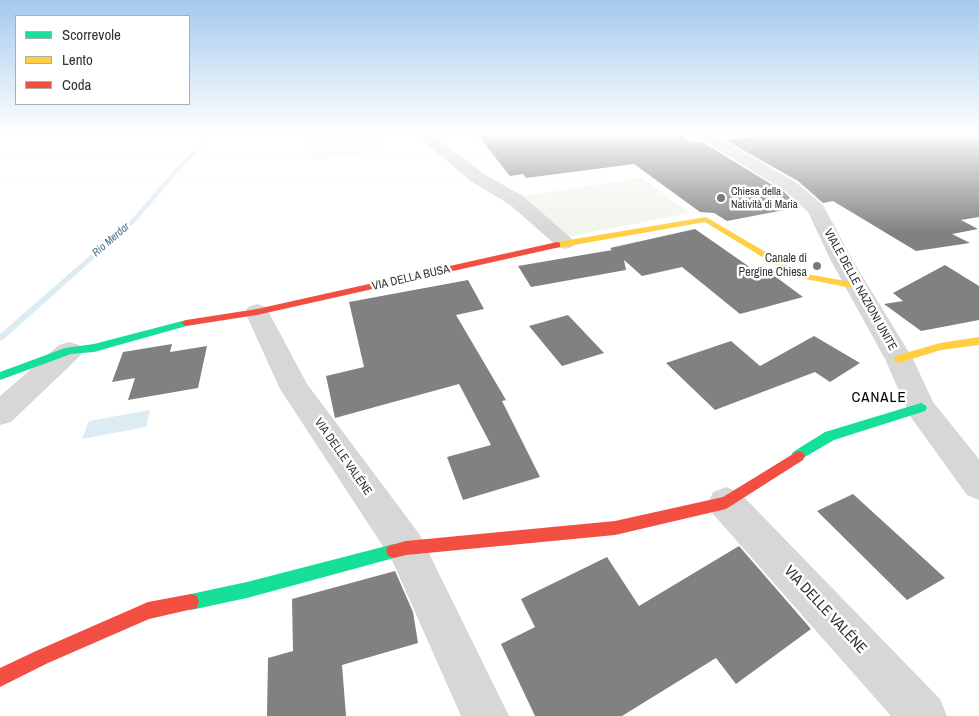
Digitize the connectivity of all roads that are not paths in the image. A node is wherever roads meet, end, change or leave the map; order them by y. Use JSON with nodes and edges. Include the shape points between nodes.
{"nodes":[{"id":1,"x":462,"y":165,"type":"edge"},
{"id":2,"x":753,"y":165,"type":"edge"},
{"id":3,"x":566,"y":243,"type":"junction"},
{"id":4,"x":857,"y":286,"type":"junction"},
{"id":5,"x":258,"y":312,"type":"junction"},
{"id":6,"x":979,"y":341,"type":"edge"},
{"id":7,"x":69,"y":350,"type":"junction"},
{"id":8,"x":899,"y":359,"type":"junction"},
{"id":9,"x":5,"y":375,"type":"edge"},
{"id":10,"x":921,"y":408,"type":"junction"},
{"id":11,"x":0,"y":414,"type":"edge"},
{"id":12,"x":979,"y":485,"type":"edge"},
{"id":13,"x":726,"y":504,"type":"junction"},
{"id":14,"x":406,"y":548,"type":"junction"},
{"id":15,"x":0,"y":678,"type":"edge"},
{"id":16,"x":485,"y":716,"type":"edge"},
{"id":17,"x":923,"y":716,"type":"edge"}],
"edges":[{"from":1,"to":3,"type":"street","via":[[516,200]]},
{"from":2,"to":4,"type":"street","name":"VIALE DELLE NAZIONI UNITE","via":[[791,188],[816,209]]},
{"from":3,"to":4,"type":"street","name":"VIA DELLA BUSA","via":[[706,219],[798,275]]},
{"from":3,"to":5,"type":"street","name":"VIA DELLA BUSA"},
{"from":4,"to":8,"type":"street","name":"VIALE DELLE NAZIONI UNITE"},
{"from":5,"to":7,"type":"street","via":[[184,323],[94,348]]},
{"from":5,"to":14,"type":"street","name":"VIA DELLE VALÉNE","via":[[296,389]]},
{"from":6,"to":8,"type":"street","via":[[940,347]]},
{"from":7,"to":9,"type":"street"},
{"from":7,"to":11,"type":"street"},
{"from":8,"to":10,"type":"street","name":"VIALE DELLE NAZIONI UNITE"},
{"from":10,"to":12,"type":"street","name":"VIALE DELLE NAZIONI UNITE"},
{"from":10,"to":13,"type":"street","via":[[830,436]]},
{"from":13,"to":14,"type":"street","via":[[615,528]]},
{"from":13,"to":17,"type":"street","name":"VIA DELLE VALÉNE"},
{"from":14,"to":15,"type":"street","via":[[247,590],[148,611]]},
{"from":14,"to":16,"type":"street","name":"VIA DELLE VALÉNE"}]}
